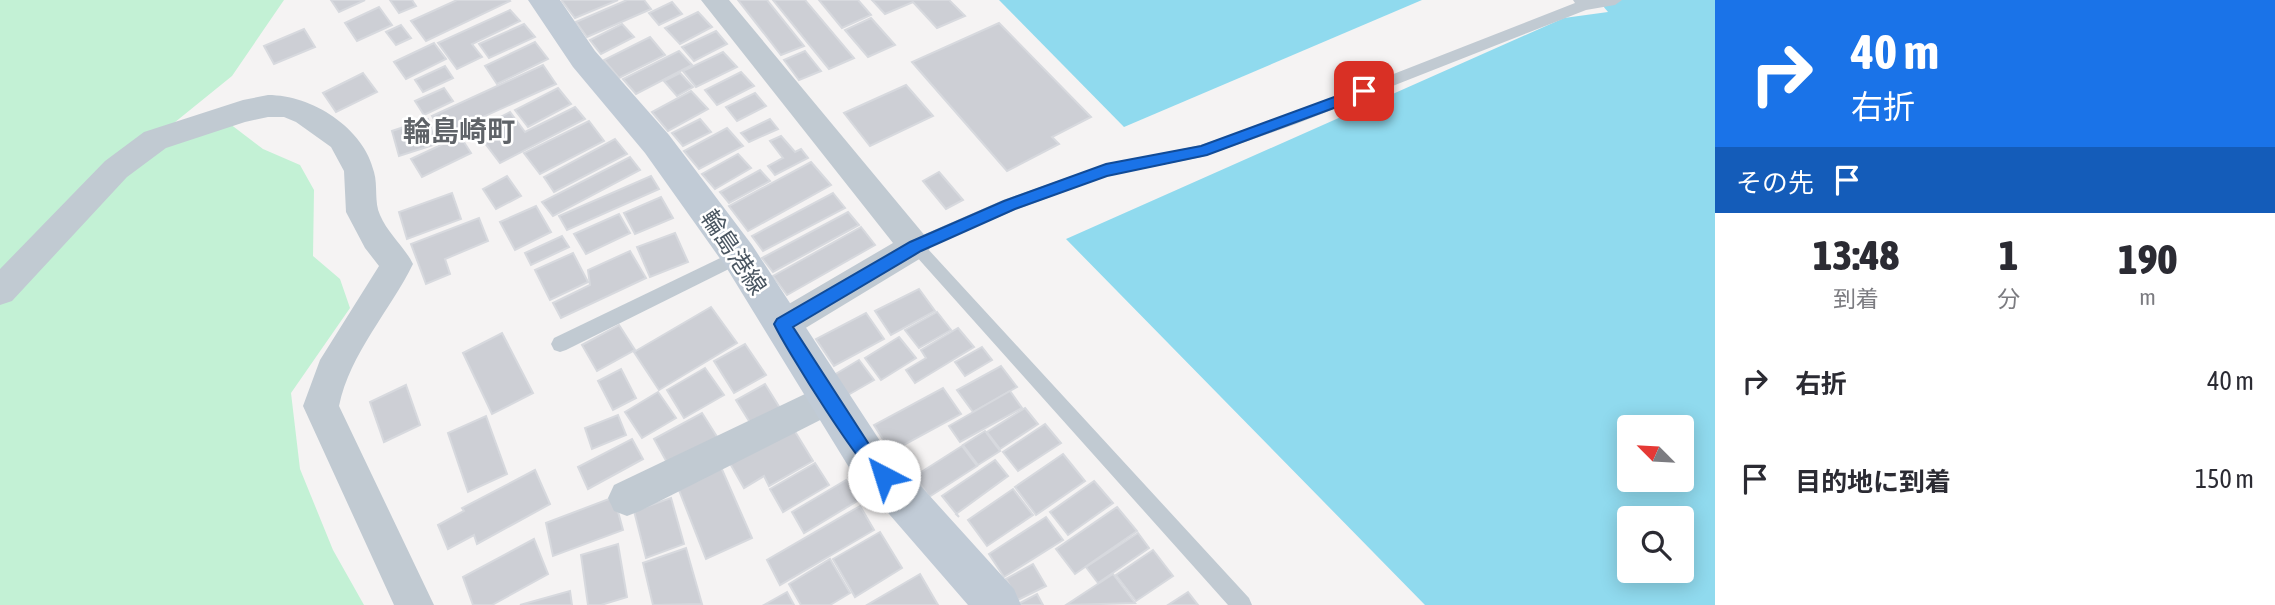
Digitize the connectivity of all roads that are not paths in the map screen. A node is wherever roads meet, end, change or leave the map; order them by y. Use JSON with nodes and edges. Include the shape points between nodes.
{"nodes":[{"id":1,"x":544,"y":0,"type":"edge"},
{"id":2,"x":714,"y":0,"type":"edge"},
{"id":3,"x":1615,"y":0,"type":"edge"},
{"id":4,"x":1582,"y":2,"type":"edge"},
{"id":5,"x":915,"y":246,"type":"junction"},
{"id":6,"x":738,"y":256,"type":"junction"},
{"id":7,"x":0,"y":290,"type":"edge"},
{"id":8,"x":782,"y":324,"type":"junction"},
{"id":9,"x":560,"y":344,"type":"dead end"},
{"id":10,"x":828,"y":399,"type":"junction"},
{"id":11,"x":627,"y":498,"type":"dead end"},
{"id":12,"x":414,"y":605,"type":"edge"},
{"id":13,"x":998,"y":605,"type":"edge"},
{"id":14,"x":1242,"y":605,"type":"edge"}],
"edges":[{"from":1,"to":6,"type":"main road","name":"輪島港線","via":[[584,59],[657,144]]},
{"from":2,"to":5,"type":"street"},
{"from":3,"to":4,"type":"lane"},
{"from":4,"to":5,"type":"lane","via":[[1291,120],[1202,151],[1106,170]]},
{"from":5,"to":8,"type":"street"},
{"from":5,"to":14,"type":"lane"},
{"from":6,"to":8,"type":"main road","name":"輪島港線"},
{"from":6,"to":9,"type":"lane"},
{"from":7,"to":12,"type":"street","via":[[116,169],[155,140],[268,106],[286,106],[321,122],[342,139],[359,171],[362,212],[397,264],[384,292],[335,365],[323,388],[321,406]]},
{"from":8,"to":10,"type":"main road","name":"輪島港線"},
{"from":10,"to":11,"type":"street"},
{"from":10,"to":13,"type":"main road","name":"輪島港線","via":[[865,455]]}]}
